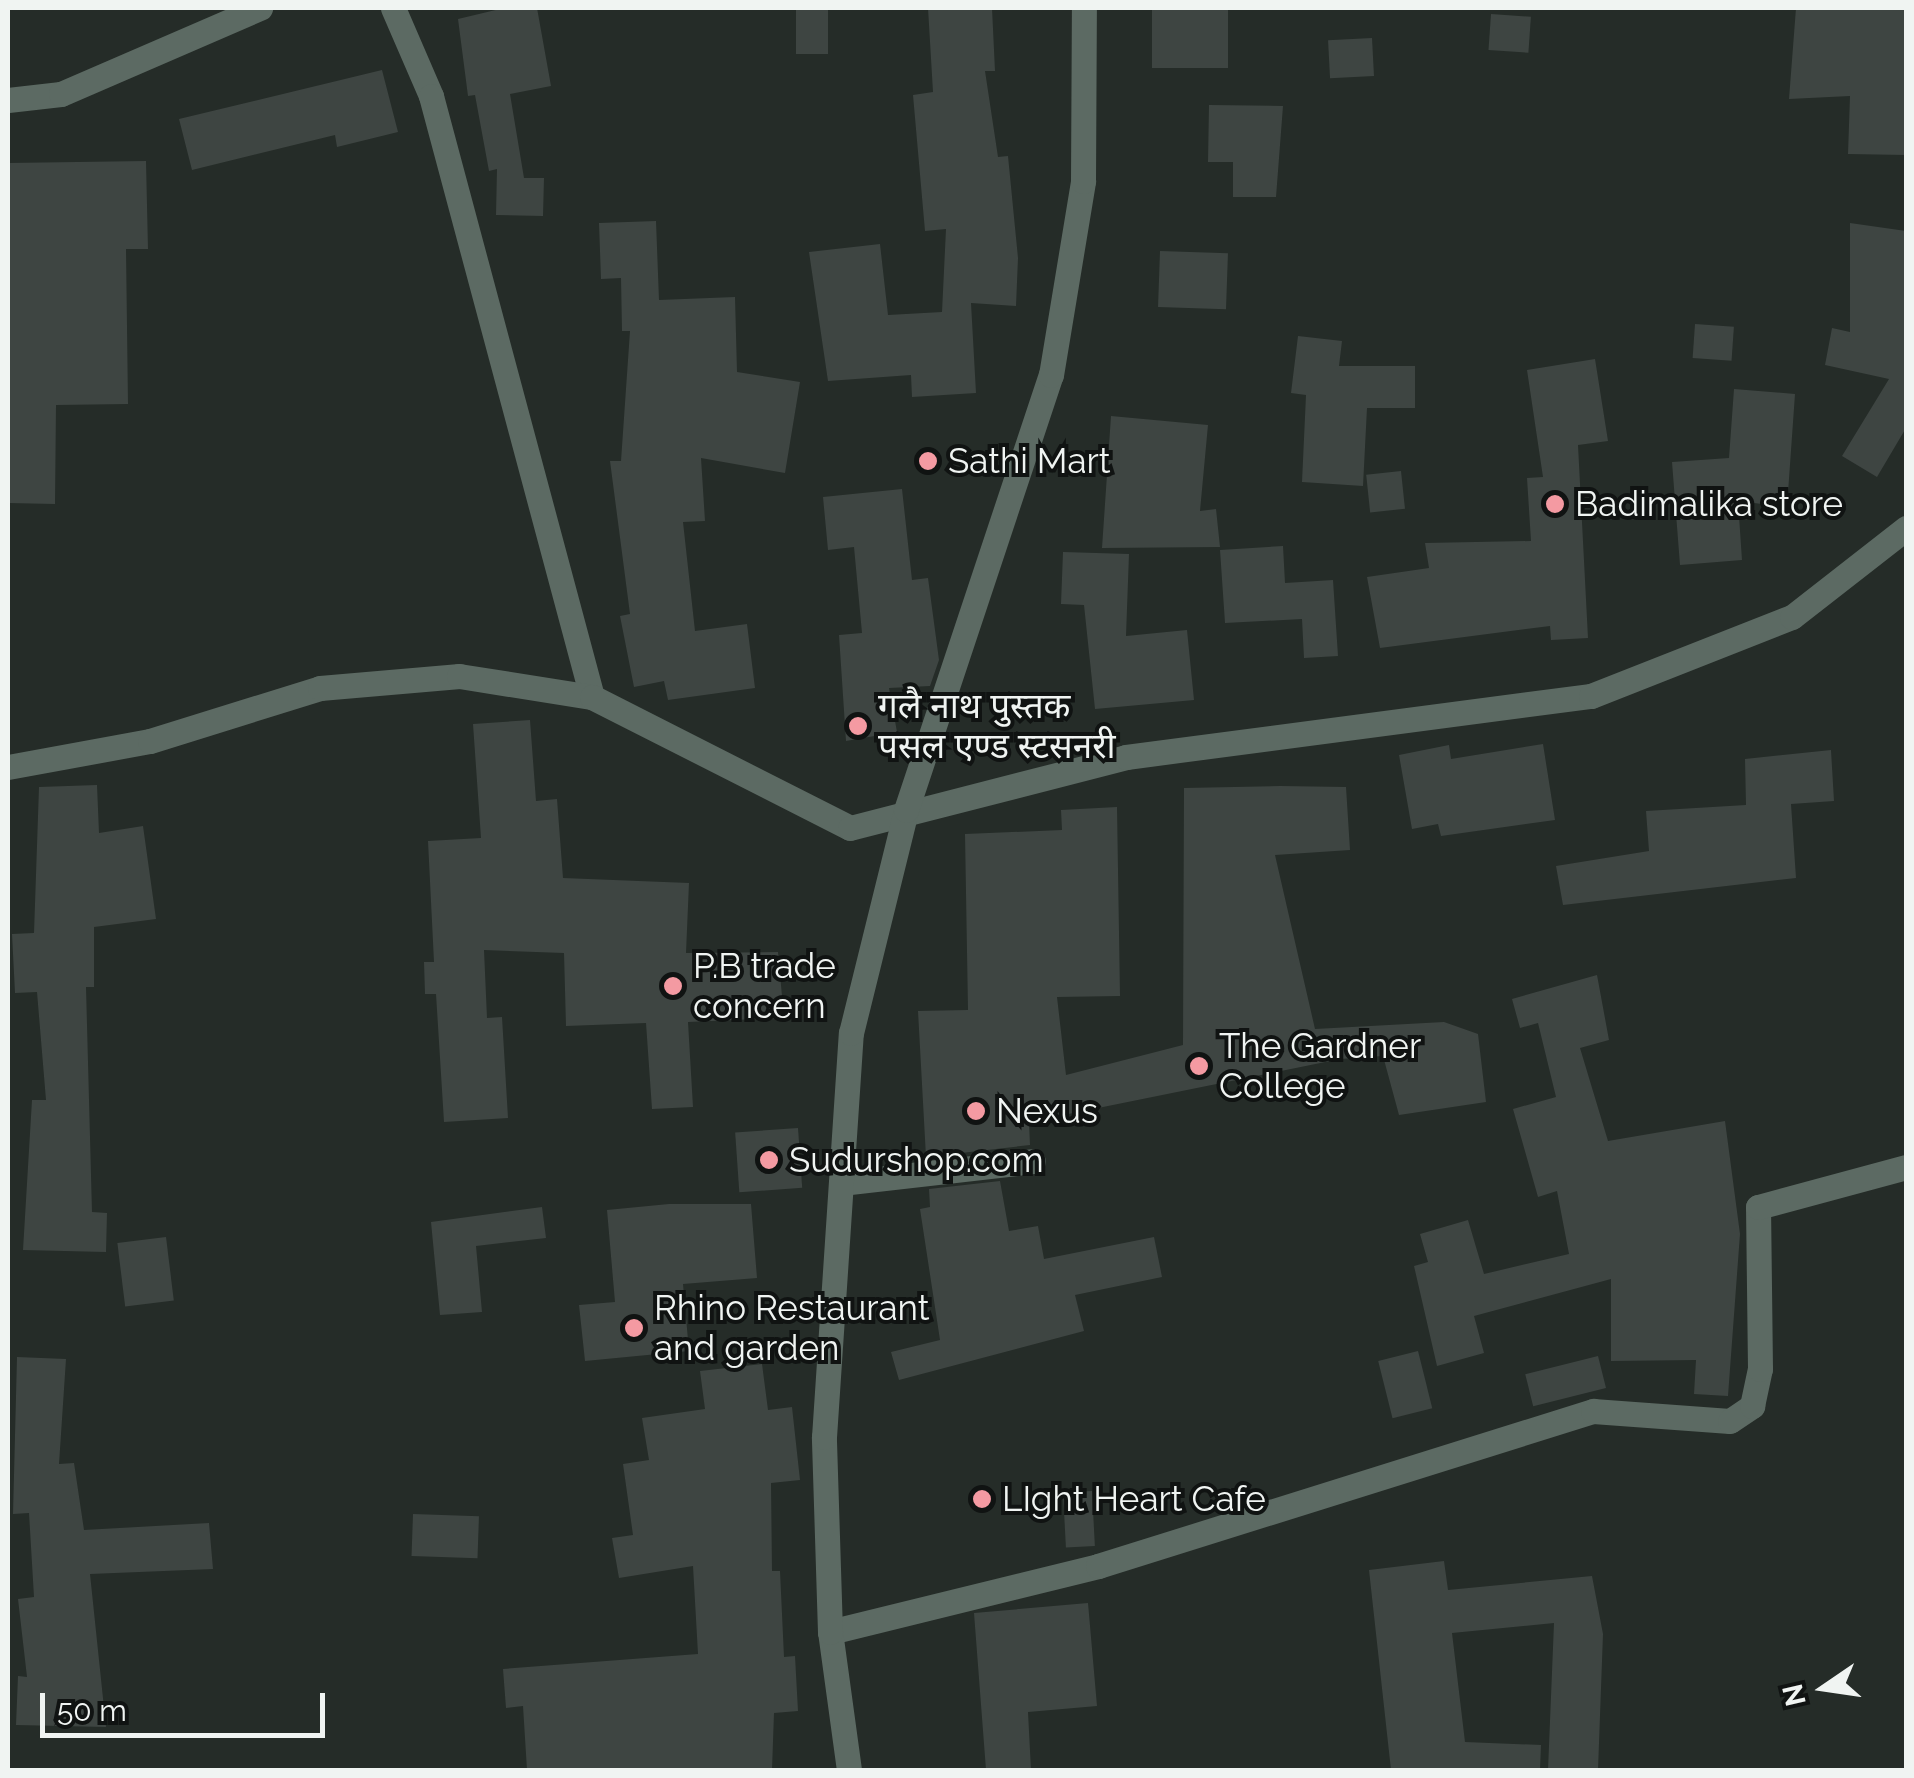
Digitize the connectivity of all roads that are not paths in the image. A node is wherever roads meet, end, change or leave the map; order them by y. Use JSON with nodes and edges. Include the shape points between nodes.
{"nodes":[{"id":1,"x":260,"y":8,"type":"edge"},
{"id":2,"x":392,"y":8,"type":"edge"},
{"id":3,"x":1084,"y":8,"type":"edge"},
{"id":4,"x":8,"y":100,"type":"edge"},
{"id":5,"x":1906,"y":528,"type":"edge"},
{"id":6,"x":592,"y":697,"type":"junction"},
{"id":7,"x":8,"y":766,"type":"edge"},
{"id":8,"x":906,"y":810,"type":"junction"},
{"id":9,"x":1033,"y":1161,"type":"dead end"},
{"id":10,"x":1906,"y":1166,"type":"edge"},
{"id":11,"x":841,"y":1183,"type":"junction"},
{"id":12,"x":830,"y":1632,"type":"junction"},
{"id":13,"x":849,"y":1770,"type":"edge"}],
"edges":[{"from":1,"to":4,"type":"street","via":[[61,94]]},
{"from":2,"to":6,"type":"street","via":[[431,96]]},
{"from":3,"to":8,"type":"street","via":[[1083,180],[1051,376]]},
{"from":5,"to":8,"type":"street","via":[[1792,618],[1591,696],[1126,757]]},
{"from":6,"to":7,"type":"street","via":[[459,676],[320,688],[150,741]]},
{"from":6,"to":8,"type":"street","via":[[850,828]]},
{"from":8,"to":11,"type":"street","via":[[850,1033]]},
{"from":9,"to":11,"type":"street"},
{"from":10,"to":12,"type":"street","via":[[1758,1207],[1760,1368],[1752,1406],[1730,1421],[1592,1411],[1098,1566]]},
{"from":11,"to":12,"type":"street","via":[[824,1437]]},
{"from":12,"to":13,"type":"street"}]}
